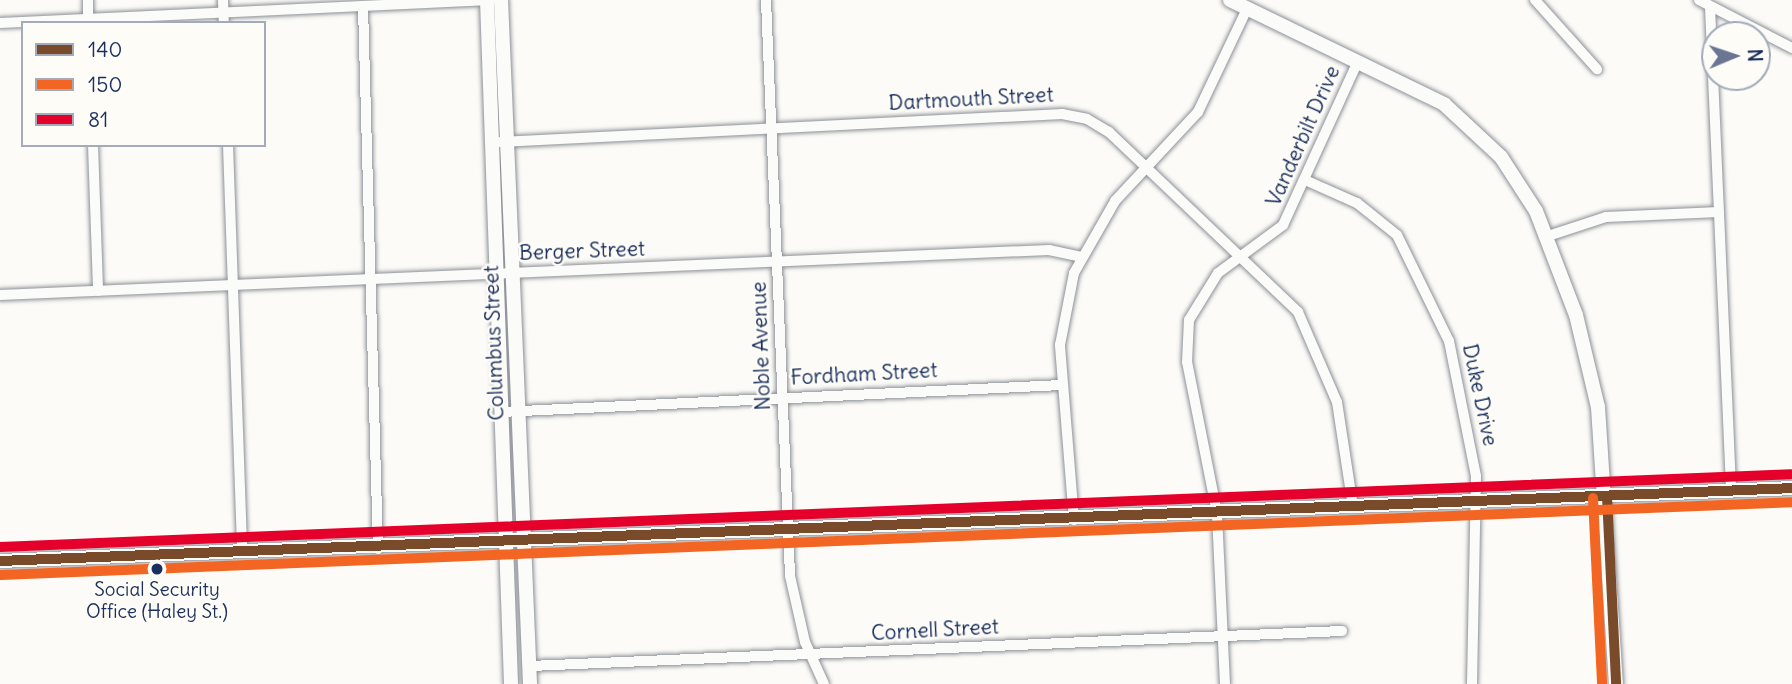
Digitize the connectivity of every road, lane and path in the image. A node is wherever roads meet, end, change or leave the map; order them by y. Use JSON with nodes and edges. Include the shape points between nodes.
{"nodes":[{"id":1,"x":88,"y":0,"type":"edge"},
{"id":2,"x":223,"y":0,"type":"edge"},
{"id":3,"x":488,"y":0,"type":"edge"},
{"id":4,"x":501,"y":0,"type":"edge"},
{"id":5,"x":766,"y":0,"type":"edge"},
{"id":6,"x":1230,"y":0,"type":"edge"},
{"id":7,"x":1535,"y":0,"type":"edge"},
{"id":8,"x":1699,"y":0,"type":"edge"},
{"id":9,"x":363,"y":6,"type":"junction"},
{"id":10,"x":1710,"y":6,"type":"junction"},
{"id":11,"x":1246,"y":11,"type":"junction"},
{"id":12,"x":224,"y":18,"type":"edge"},
{"id":13,"x":88,"y":21,"type":"edge"},
{"id":14,"x":0,"y":23,"type":"edge"},
{"id":15,"x":21,"y":23,"type":"edge"},
{"id":16,"x":1792,"y":48,"type":"edge"},
{"id":17,"x":1358,"y":61,"type":"junction"},
{"id":18,"x":1597,"y":69,"type":"dead end"},
{"id":19,"x":772,"y":128,"type":"junction"},
{"id":20,"x":506,"y":140,"type":"junction"},
{"id":21,"x":491,"y":145,"type":"junction"},
{"id":22,"x":93,"y":147,"type":"edge"},
{"id":23,"x":228,"y":147,"type":"edge"},
{"id":24,"x":1149,"y":168,"type":"junction"},
{"id":25,"x":1305,"y":180,"type":"junction"},
{"id":26,"x":1719,"y":212,"type":"junction"},
{"id":27,"x":1548,"y":236,"type":"junction"},
{"id":28,"x":1081,"y":257,"type":"junction"},
{"id":29,"x":1243,"y":257,"type":"junction"},
{"id":30,"x":777,"y":262,"type":"junction"},
{"id":31,"x":512,"y":273,"type":"junction"},
{"id":32,"x":495,"y":274,"type":"junction"},
{"id":33,"x":368,"y":279,"type":"junction"},
{"id":34,"x":233,"y":285,"type":"junction"},
{"id":35,"x":98,"y":290,"type":"junction"},
{"id":36,"x":0,"y":295,"type":"edge"},
{"id":37,"x":1062,"y":385,"type":"junction"},
{"id":38,"x":782,"y":397,"type":"junction"},
{"id":39,"x":517,"y":408,"type":"junction"},
{"id":40,"x":501,"y":412,"type":"junction"},
{"id":41,"x":1792,"y":488,"type":"edge"},
{"id":42,"x":1731,"y":491,"type":"junction"},
{"id":43,"x":1607,"y":497,"type":"junction"},
{"id":44,"x":1478,"y":502,"type":"junction"},
{"id":45,"x":1353,"y":507,"type":"junction"},
{"id":46,"x":1217,"y":513,"type":"junction"},
{"id":47,"x":1074,"y":520,"type":"junction"},
{"id":48,"x":788,"y":532,"type":"junction"},
{"id":49,"x":523,"y":542,"type":"junction"},
{"id":50,"x":506,"y":544,"type":"junction"},
{"id":51,"x":378,"y":549,"type":"junction"},
{"id":52,"x":242,"y":552,"type":"junction"},
{"id":53,"x":0,"y":561,"type":"edge"},
{"id":54,"x":1342,"y":631,"type":"dead end"},
{"id":55,"x":1222,"y":636,"type":"junction"},
{"id":56,"x":810,"y":654,"type":"junction"},
{"id":57,"x":530,"y":666,"type":"junction"},
{"id":58,"x":510,"y":668,"type":"junction"},
{"id":59,"x":511,"y":684,"type":"edge"},
{"id":60,"x":530,"y":684,"type":"edge"},
{"id":61,"x":824,"y":684,"type":"edge"},
{"id":62,"x":1224,"y":684,"type":"edge"},
{"id":63,"x":1472,"y":684,"type":"edge"},
{"id":64,"x":1616,"y":684,"type":"edge"}],
"edges":[{"from":1,"to":13,"type":"street"},
{"from":2,"to":12,"type":"street"},
{"from":3,"to":9,"type":"street"},
{"from":3,"to":21,"type":"street","name":"Columbus Street"},
{"from":4,"to":20,"type":"street","name":"Columbus Street"},
{"from":5,"to":19,"type":"street","name":"Noble Avenue"},
{"from":6,"to":11,"type":"street"},
{"from":7,"to":18,"type":"street"},
{"from":8,"to":10,"type":"street"},
{"from":9,"to":12,"type":"street"},
{"from":9,"to":33,"type":"street"},
{"from":10,"to":16,"type":"street"},
{"from":10,"to":26,"type":"street"},
{"from":11,"to":17,"type":"street"},
{"from":11,"to":24,"type":"street","via":[[1198,112]]},
{"from":12,"to":13,"type":"street"},
{"from":14,"to":15,"type":"street"},
{"from":17,"to":25,"type":"street","name":"Vanderbilt Drive"},
{"from":17,"to":27,"type":"street","via":[[1417,87],[1464,118],[1508,166]]},
{"from":19,"to":20,"type":"street","name":"Dartmouth Street"},
{"from":19,"to":24,"type":"street","name":"Dartmouth Street","via":[[1073,115],[1110,132]]},
{"from":19,"to":30,"type":"street","name":"Noble Avenue"},
{"from":20,"to":21,"type":"street","name":"Dartmouth Street"},
{"from":20,"to":31,"type":"street","name":"Columbus Street"},
{"from":21,"to":32,"type":"street","name":"Columbus Street"},
{"from":22,"to":35,"type":"street"},
{"from":23,"to":34,"type":"street"},
{"from":24,"to":28,"type":"street","via":[[1115,201]]},
{"from":24,"to":29,"type":"street","name":"Dartmouth Street"},
{"from":25,"to":29,"type":"street","name":"Vanderbilt Drive","via":[[1283,225]]},
{"from":25,"to":44,"type":"street","name":"Duke Drive","via":[[1373,213],[1416,265],[1460,376]]},
{"from":26,"to":27,"type":"street","via":[[1598,219]]},
{"from":26,"to":42,"type":"street"},
{"from":27,"to":43,"type":"street","via":[[1592,375]]},
{"from":28,"to":30,"type":"street","name":"Berger Street","via":[[1049,250]]},
{"from":28,"to":37,"type":"street","via":[[1062,323]]},
{"from":29,"to":45,"type":"street","name":"Dartmouth Street","via":[[1290,302],[1318,349],[1344,429]]},
{"from":29,"to":46,"type":"street","name":"Vanderbilt Drive","via":[[1207,284],[1186,333]]},
{"from":30,"to":31,"type":"street","name":"Berger Street"},
{"from":30,"to":38,"type":"street","name":"Noble Avenue"},
{"from":31,"to":32,"type":"street","name":"Berger Street"},
{"from":31,"to":39,"type":"street","name":"Columbus Street"},
{"from":32,"to":33,"type":"street","name":"Berger Street"},
{"from":32,"to":40,"type":"street","name":"Columbus Street"},
{"from":33,"to":34,"type":"street","name":"Berger Street"},
{"from":33,"to":51,"type":"street"},
{"from":34,"to":35,"type":"street","name":"Berger Street"},
{"from":34,"to":52,"type":"street"},
{"from":35,"to":36,"type":"street","name":"Berger Street"},
{"from":37,"to":38,"type":"street","name":"Fordham Street"},
{"from":37,"to":47,"type":"street"},
{"from":38,"to":39,"type":"street","name":"Fordham Street"},
{"from":38,"to":48,"type":"street","name":"Noble Avenue"},
{"from":39,"to":40,"type":"street","name":"Fordham Street"},
{"from":39,"to":49,"type":"street","name":"Columbus Street"},
{"from":40,"to":50,"type":"street","name":"Columbus Street"},
{"from":41,"to":42,"type":"street"},
{"from":42,"to":43,"type":"street"},
{"from":43,"to":44,"type":"street"},
{"from":43,"to":64,"type":"street"},
{"from":44,"to":45,"type":"street"},
{"from":44,"to":63,"type":"street","name":"Duke Drive"},
{"from":45,"to":46,"type":"street"},
{"from":46,"to":47,"type":"street"},
{"from":46,"to":55,"type":"street","name":"Vanderbilt Drive"},
{"from":47,"to":48,"type":"street"},
{"from":48,"to":49,"type":"street"},
{"from":48,"to":56,"type":"street","name":"Noble Avenue","via":[[793,600]]},
{"from":49,"to":50,"type":"street"},
{"from":49,"to":57,"type":"street","name":"Columbus Street"},
{"from":50,"to":51,"type":"street"},
{"from":50,"to":58,"type":"street","name":"Columbus Street"},
{"from":51,"to":52,"type":"street"},
{"from":52,"to":53,"type":"street"},
{"from":54,"to":55,"type":"street","name":"Cornell Street"},
{"from":55,"to":56,"type":"street","name":"Cornell Street"},
{"from":55,"to":62,"type":"street","name":"Vanderbilt Drive"},
{"from":56,"to":57,"type":"street","name":"Cornell Street"},
{"from":56,"to":61,"type":"street","name":"Noble Avenue"},
{"from":57,"to":58,"type":"street"},
{"from":57,"to":60,"type":"street","name":"Columbus Street"},
{"from":58,"to":59,"type":"street","name":"Columbus Street"}]}
